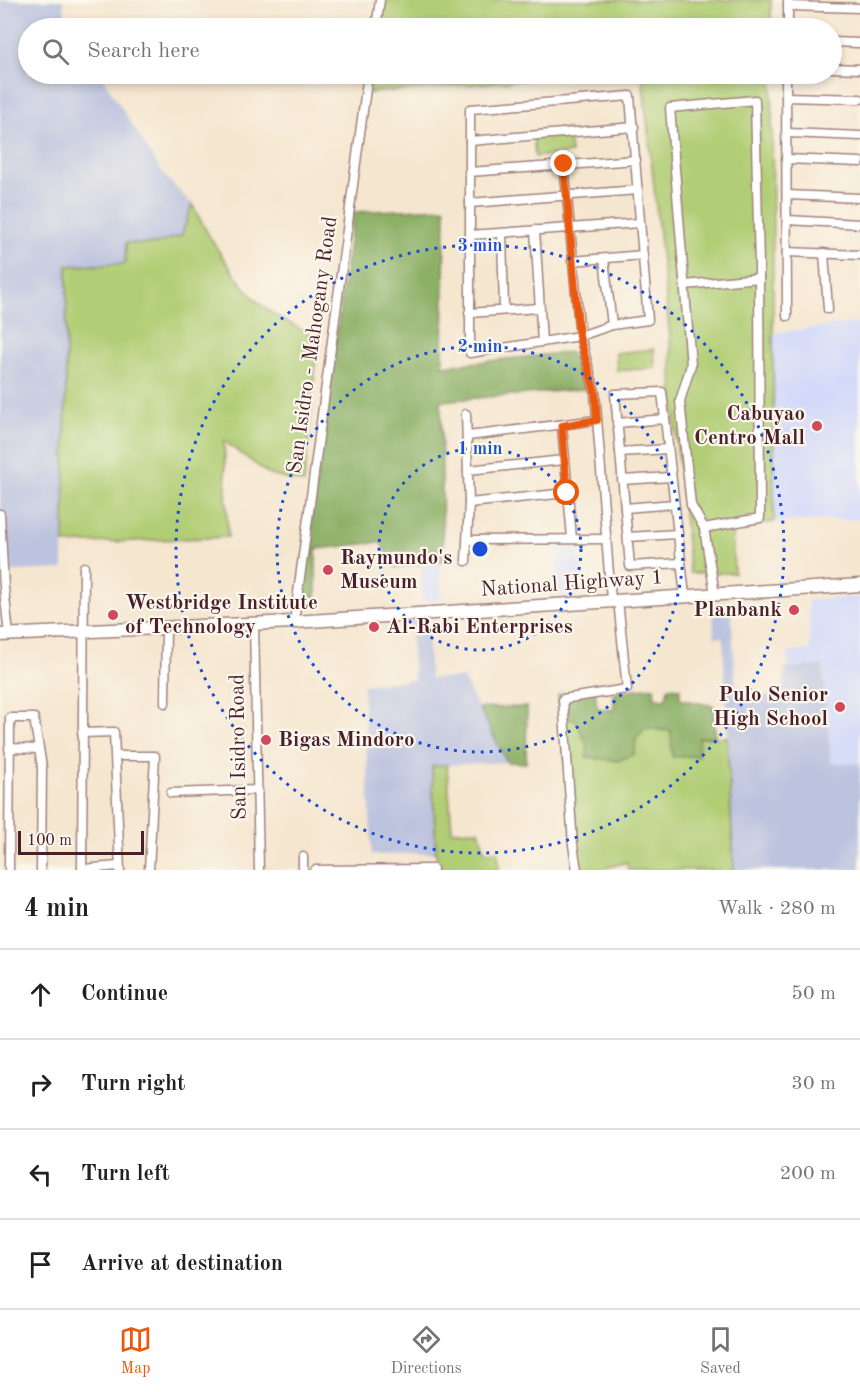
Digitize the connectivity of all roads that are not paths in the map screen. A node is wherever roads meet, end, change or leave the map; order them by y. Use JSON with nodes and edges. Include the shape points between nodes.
{"nodes":[{"id":1,"x":380,"y":0,"type":"edge"},
{"id":2,"x":788,"y":3,"type":"edge"},
{"id":3,"x":860,"y":8,"type":"edge"},
{"id":4,"x":377,"y":18,"type":"edge"},
{"id":5,"x":842,"y":42,"type":"edge"},
{"id":6,"x":860,"y":43,"type":"edge"},
{"id":7,"x":842,"y":68,"type":"edge"},
{"id":8,"x":860,"y":69,"type":"edge"},
{"id":9,"x":367,"y":84,"type":"edge"},
{"id":10,"x":786,"y":84,"type":"edge"},
{"id":11,"x":786,"y":97,"type":"junction"},
{"id":12,"x":860,"y":99,"type":"edge"},
{"id":13,"x":634,"y":127,"type":"junction"},
{"id":14,"x":788,"y":133,"type":"junction"},
{"id":15,"x":860,"y":136,"type":"edge"},
{"id":16,"x":471,"y":141,"type":"junction"},
{"id":17,"x":786,"y":159,"type":"junction"},
{"id":18,"x":636,"y":160,"type":"junction"},
{"id":19,"x":860,"y":162,"type":"edge"},
{"id":20,"x":564,"y":164,"type":"junction"},
{"id":21,"x":469,"y":172,"type":"junction"},
{"id":22,"x":638,"y":190,"type":"junction"},
{"id":23,"x":567,"y":195,"type":"junction"},
{"id":24,"x":788,"y":195,"type":"junction"},
{"id":25,"x":860,"y":198,"type":"edge"},
{"id":26,"x":470,"y":203,"type":"junction"},
{"id":27,"x":787,"y":220,"type":"junction"},
{"id":28,"x":640,"y":223,"type":"junction"},
{"id":29,"x":860,"y":224,"type":"edge"},
{"id":30,"x":535,"y":230,"type":"junction"},
{"id":31,"x":569,"y":230,"type":"junction"},
{"id":32,"x":502,"y":234,"type":"junction"},
{"id":33,"x":470,"y":235,"type":"junction"},
{"id":34,"x":787,"y":252,"type":"junction"},
{"id":35,"x":824,"y":254,"type":"junction"},
{"id":36,"x":643,"y":255,"type":"junction"},
{"id":37,"x":860,"y":255,"type":"edge"},
{"id":38,"x":604,"y":259,"type":"junction"},
{"id":39,"x":572,"y":261,"type":"junction"},
{"id":40,"x":759,"y":278,"type":"junction"},
{"id":41,"x":685,"y":285,"type":"junction"},
{"id":42,"x":539,"y":308,"type":"junction"},
{"id":43,"x":504,"y":309,"type":"junction"},
{"id":44,"x":828,"y":309,"type":"dead end"},
{"id":45,"x":469,"y":313,"type":"junction"},
{"id":46,"x":787,"y":316,"type":"dead end"},
{"id":47,"x":612,"y":325,"type":"junction"},
{"id":48,"x":579,"y":336,"type":"junction"},
{"id":49,"x":542,"y":342,"type":"junction"},
{"id":50,"x":466,"y":414,"type":"dead end"},
{"id":51,"x":597,"y":420,"type":"junction"},
{"id":52,"x":665,"y":420,"type":"junction"},
{"id":53,"x":617,"y":423,"type":"junction"},
{"id":54,"x":562,"y":426,"type":"junction"},
{"id":55,"x":468,"y":436,"type":"junction"},
{"id":56,"x":668,"y":449,"type":"junction"},
{"id":57,"x":621,"y":452,"type":"junction"},
{"id":58,"x":564,"y":460,"type":"junction"},
{"id":59,"x":468,"y":470,"type":"junction"},
{"id":60,"x":671,"y":477,"type":"junction"},
{"id":61,"x":622,"y":480,"type":"junction"},
{"id":62,"x":567,"y":493,"type":"junction"},
{"id":63,"x":469,"y":503,"type":"junction"},
{"id":64,"x":675,"y":504,"type":"junction"},
{"id":65,"x":625,"y":508,"type":"junction"},
{"id":66,"x":0,"y":514,"type":"edge"},
{"id":67,"x":704,"y":528,"type":"junction"},
{"id":68,"x":677,"y":534,"type":"junction"},
{"id":69,"x":628,"y":537,"type":"junction"},
{"id":70,"x":572,"y":538,"type":"junction"},
{"id":71,"x":606,"y":539,"type":"junction"},
{"id":72,"x":468,"y":540,"type":"junction"},
{"id":73,"x":466,"y":561,"type":"dead end"},
{"id":74,"x":680,"y":563,"type":"junction"},
{"id":75,"x":84,"y":567,"type":"dead end"},
{"id":76,"x":860,"y":585,"type":"edge"},
{"id":77,"x":715,"y":594,"type":"junction"},
{"id":78,"x":684,"y":596,"type":"junction"},
{"id":79,"x":615,"y":600,"type":"junction"},
{"id":80,"x":294,"y":622,"type":"junction"},
{"id":81,"x":254,"y":623,"type":"junction"},
{"id":82,"x":166,"y":627,"type":"junction"},
{"id":83,"x":82,"y":632,"type":"junction"},
{"id":84,"x":5,"y":635,"type":"edge"},
{"id":85,"x":165,"y":703,"type":"dead end"},
{"id":86,"x":82,"y":733,"type":"junction"},
{"id":87,"x":9,"y":748,"type":"junction"},
{"id":88,"x":39,"y":749,"type":"junction"},
{"id":89,"x":116,"y":756,"type":"junction"},
{"id":90,"x":258,"y":790,"type":"junction"},
{"id":91,"x":171,"y":793,"type":"dead end"},
{"id":92,"x":303,"y":857,"type":"dead end"},
{"id":93,"x":119,"y":868,"type":"edge"},
{"id":94,"x":82,"y":869,"type":"edge"},
{"id":95,"x":417,"y":869,"type":"edge"},
{"id":96,"x":433,"y":869,"type":"edge"},
{"id":97,"x":9,"y":870,"type":"edge"},
{"id":98,"x":41,"y":870,"type":"edge"},
{"id":99,"x":149,"y":870,"type":"edge"},
{"id":100,"x":259,"y":870,"type":"edge"},
{"id":101,"x":303,"y":870,"type":"edge"},
{"id":102,"x":315,"y":870,"type":"edge"},
{"id":103,"x":577,"y":870,"type":"edge"}],
"edges":[{"from":1,"to":4,"type":"street"},
{"from":2,"to":3,"type":"street"},
{"from":5,"to":6,"type":"street"},
{"from":7,"to":8,"type":"street"},
{"from":9,"to":80,"type":"street","name":"San Isidro - Mahogany Road"},
{"from":10,"to":11,"type":"street"},
{"from":11,"to":12,"type":"street"},
{"from":11,"to":14,"type":"street"},
{"from":13,"to":16,"type":"street"},
{"from":13,"to":16,"type":"street","via":[[630,96],[470,109]]},
{"from":13,"to":18,"type":"street"},
{"from":14,"to":15,"type":"street"},
{"from":14,"to":17,"type":"street"},
{"from":16,"to":21,"type":"street"},
{"from":17,"to":19,"type":"street"},
{"from":17,"to":24,"type":"street"},
{"from":18,"to":20,"type":"street"},
{"from":18,"to":22,"type":"street"},
{"from":20,"to":21,"type":"street"},
{"from":20,"to":23,"type":"street"},
{"from":21,"to":26,"type":"street"},
{"from":22,"to":23,"type":"street"},
{"from":22,"to":28,"type":"street"},
{"from":23,"to":26,"type":"street"},
{"from":23,"to":31,"type":"street"},
{"from":24,"to":25,"type":"street"},
{"from":24,"to":27,"type":"street"},
{"from":26,"to":33,"type":"street"},
{"from":27,"to":29,"type":"street"},
{"from":27,"to":34,"type":"street"},
{"from":28,"to":31,"type":"street"},
{"from":28,"to":36,"type":"street"},
{"from":30,"to":31,"type":"street"},
{"from":30,"to":32,"type":"street"},
{"from":30,"to":42,"type":"street"},
{"from":31,"to":39,"type":"street"},
{"from":32,"to":33,"type":"street"},
{"from":32,"to":43,"type":"street"},
{"from":33,"to":45,"type":"street"},
{"from":34,"to":35,"type":"street"},
{"from":34,"to":46,"type":"street"},
{"from":35,"to":37,"type":"street"},
{"from":35,"to":44,"type":"street"},
{"from":36,"to":38,"type":"street"},
{"from":36,"to":47,"type":"street","via":[[648,320]]},
{"from":38,"to":39,"type":"street"},
{"from":38,"to":47,"type":"street"},
{"from":39,"to":48,"type":"street"},
{"from":40,"to":41,"type":"street"},
{"from":40,"to":41,"type":"street","via":[[754,100],[670,108]]},
{"from":40,"to":67,"type":"street","via":[[760,518]]},
{"from":41,"to":67,"type":"street","via":[[691,365],[680,401],[691,505]]},
{"from":42,"to":43,"type":"street"},
{"from":42,"to":49,"type":"street"},
{"from":43,"to":45,"type":"street"},
{"from":45,"to":49,"type":"street","via":[[470,353]]},
{"from":47,"to":48,"type":"street"},
{"from":48,"to":49,"type":"street"},
{"from":48,"to":51,"type":"street","via":[[595,392]]},
{"from":50,"to":55,"type":"street"},
{"from":51,"to":54,"type":"street"},
{"from":51,"to":71,"type":"street"},
{"from":52,"to":53,"type":"street"},
{"from":52,"to":53,"type":"street","via":[[662,392],[615,394]]},
{"from":52,"to":56,"type":"street"},
{"from":53,"to":57,"type":"street"},
{"from":54,"to":55,"type":"street"},
{"from":54,"to":58,"type":"street"},
{"from":55,"to":59,"type":"street"},
{"from":56,"to":57,"type":"street"},
{"from":56,"to":60,"type":"street"},
{"from":57,"to":61,"type":"street"},
{"from":58,"to":59,"type":"street"},
{"from":58,"to":62,"type":"street"},
{"from":59,"to":63,"type":"street"},
{"from":60,"to":61,"type":"street"},
{"from":60,"to":64,"type":"street"},
{"from":61,"to":65,"type":"street"},
{"from":62,"to":63,"type":"street"},
{"from":62,"to":70,"type":"street"},
{"from":63,"to":72,"type":"street"},
{"from":64,"to":65,"type":"street"},
{"from":64,"to":68,"type":"street"},
{"from":65,"to":69,"type":"street"},
{"from":66,"to":84,"type":"street"},
{"from":67,"to":77,"type":"street"},
{"from":68,"to":69,"type":"street"},
{"from":68,"to":74,"type":"street"},
{"from":69,"to":74,"type":"street","via":[[630,566]]},
{"from":70,"to":71,"type":"street"},
{"from":70,"to":72,"type":"street"},
{"from":71,"to":79,"type":"street"},
{"from":72,"to":73,"type":"street"},
{"from":74,"to":78,"type":"street"},
{"from":75,"to":83,"type":"street"},
{"from":76,"to":77,"type":"highway","name":"National Highway 1"},
{"from":77,"to":78,"type":"highway","name":"National Highway 1"},
{"from":78,"to":79,"type":"highway","name":"National Highway 1"},
{"from":79,"to":80,"type":"highway","name":"National Highway 1"},
{"from":79,"to":103,"type":"street","via":[[627,689],[563,699]]},
{"from":80,"to":81,"type":"highway","name":"National Highway 1"},
{"from":81,"to":82,"type":"highway","name":"National Highway 1"},
{"from":81,"to":90,"type":"street","name":"San Isidro Road"},
{"from":82,"to":83,"type":"highway","name":"National Highway 1"},
{"from":82,"to":85,"type":"street"},
{"from":83,"to":84,"type":"highway","name":"National Highway 1"},
{"from":83,"to":86,"type":"street"},
{"from":86,"to":89,"type":"street","via":[[114,732]]},
{"from":86,"to":94,"type":"street"},
{"from":87,"to":88,"type":"street"},
{"from":87,"to":88,"type":"street","via":[[10,718],[34,718]]},
{"from":87,"to":97,"type":"street"},
{"from":88,"to":98,"type":"street"},
{"from":89,"to":93,"type":"street"},
{"from":89,"to":99,"type":"street","via":[[154,756]]},
{"from":90,"to":91,"type":"street"},
{"from":90,"to":100,"type":"street","name":"San Isidro Road"},
{"from":92,"to":101,"type":"street"},
{"from":93,"to":94,"type":"street"},
{"from":95,"to":96,"type":"street"},
{"from":95,"to":102,"type":"street"}]}
